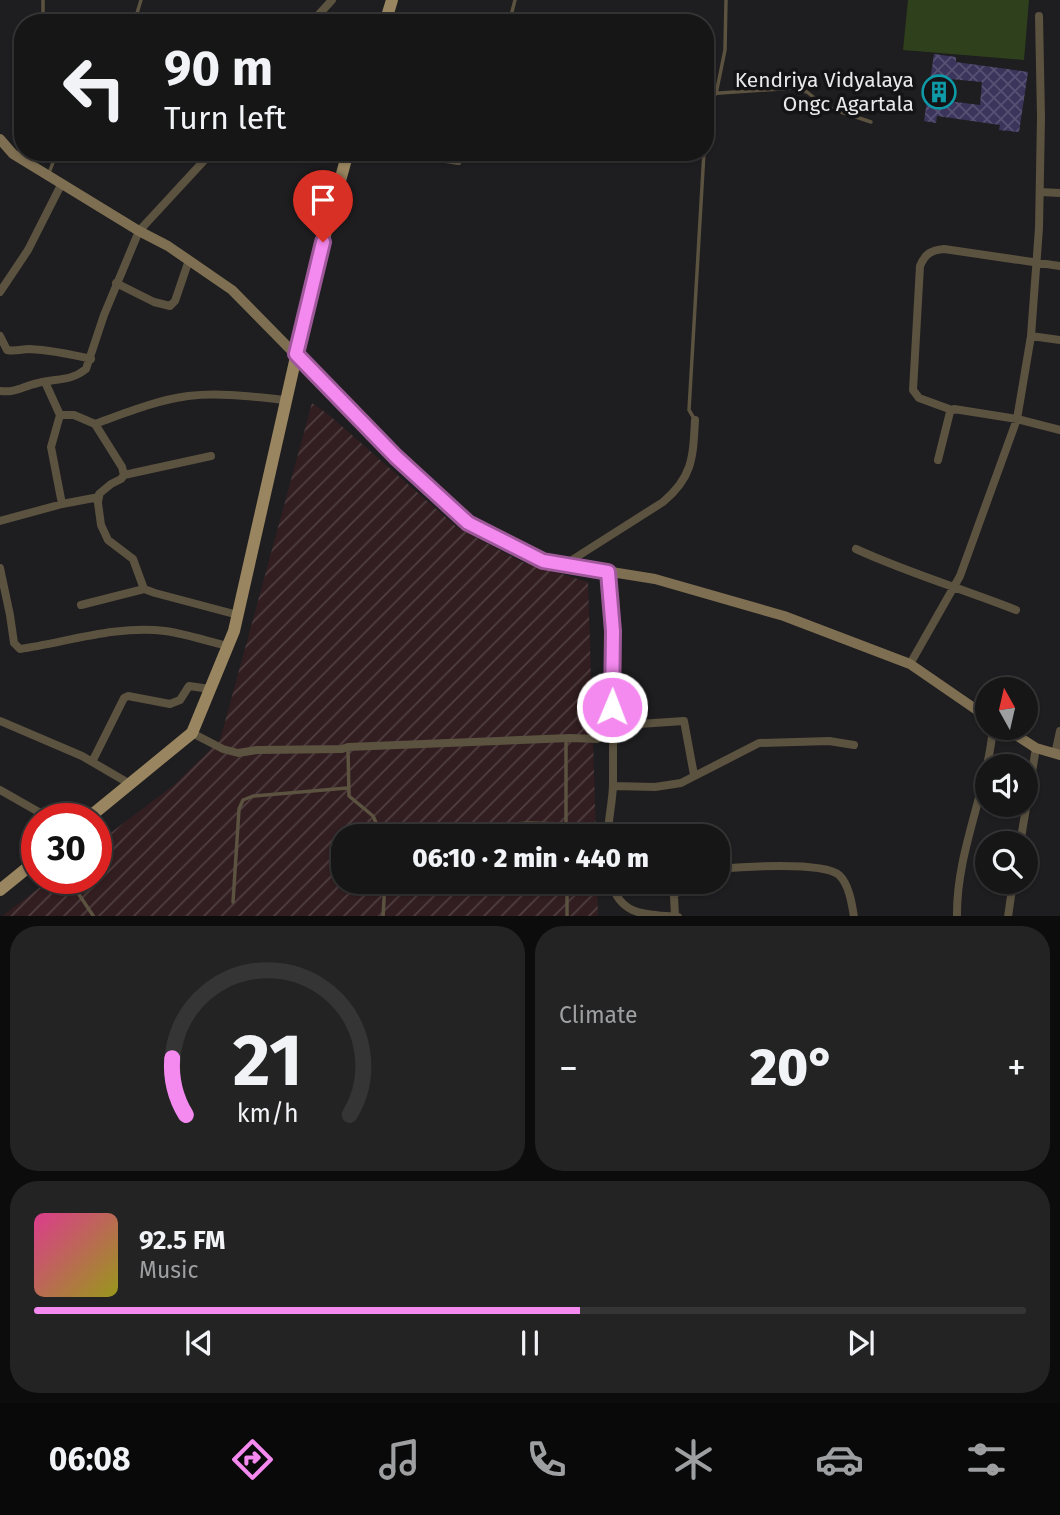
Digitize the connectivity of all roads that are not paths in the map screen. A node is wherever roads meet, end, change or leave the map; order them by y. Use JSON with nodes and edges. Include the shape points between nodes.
{"nodes":[{"id":1,"x":332,"y":0,"type":"edge"},
{"id":2,"x":726,"y":0,"type":"edge"},
{"id":3,"x":319,"y":14,"type":"edge"},
{"id":4,"x":1039,"y":16,"type":"dead end"},
{"id":5,"x":716,"y":94,"type":"joint"},
{"id":6,"x":871,"y":122,"type":"dead end"},
{"id":7,"x":0,"y":139,"type":"edge"},
{"id":8,"x":14,"y":155,"type":"edge"},
{"id":9,"x":25,"y":161,"type":"edge"},
{"id":10,"x":53,"y":161,"type":"edge"},
{"id":11,"x":204,"y":161,"type":"edge"},
{"id":12,"x":346,"y":161,"type":"edge"},
{"id":13,"x":703,"y":161,"type":"edge"},
{"id":14,"x":48,"y":175,"type":"junction"},
{"id":15,"x":62,"y":183,"type":"junction"},
{"id":16,"x":1040,"y":192,"type":"junction"},
{"id":17,"x":1060,"y":193,"type":"edge"},
{"id":18,"x":139,"y":231,"type":"junction"},
{"id":19,"x":189,"y":260,"type":"junction"},
{"id":20,"x":1037,"y":262,"type":"junction"},
{"id":21,"x":1060,"y":266,"type":"edge"},
{"id":22,"x":116,"y":283,"type":"junction"},
{"id":23,"x":0,"y":292,"type":"edge"},
{"id":24,"x":0,"y":336,"type":"edge"},
{"id":25,"x":1031,"y":336,"type":"junction"},
{"id":26,"x":1060,"y":340,"type":"edge"},
{"id":27,"x":296,"y":354,"type":"junction"},
{"id":28,"x":91,"y":359,"type":"junction"},
{"id":29,"x":45,"y":382,"type":"junction"},
{"id":30,"x":0,"y":391,"type":"edge"},
{"id":31,"x":286,"y":400,"type":"junction"},
{"id":32,"x":952,"y":410,"type":"junction"},
{"id":33,"x":60,"y":415,"type":"junction"},
{"id":34,"x":1017,"y":419,"type":"junction"},
{"id":35,"x":695,"y":420,"type":"joint"},
{"id":36,"x":95,"y":424,"type":"junction"},
{"id":37,"x":1060,"y":430,"type":"edge"},
{"id":38,"x":211,"y":456,"type":"dead end"},
{"id":39,"x":938,"y":460,"type":"dead end"},
{"id":40,"x":124,"y":475,"type":"junction"},
{"id":41,"x":99,"y":497,"type":"junction"},
{"id":42,"x":62,"y":504,"type":"junction"},
{"id":43,"x":0,"y":521,"type":"edge"},
{"id":44,"x":856,"y":549,"type":"dead end"},
{"id":45,"x":564,"y":565,"type":"junction"},
{"id":46,"x":0,"y":568,"type":"edge"},
{"id":47,"x":608,"y":572,"type":"junction"},
{"id":48,"x":954,"y":586,"type":"junction"},
{"id":49,"x":145,"y":589,"type":"junction"},
{"id":50,"x":80,"y":605,"type":"dead end"},
{"id":51,"x":1016,"y":610,"type":"dead end"},
{"id":52,"x":238,"y":615,"type":"junction"},
{"id":53,"x":228,"y":646,"type":"junction"},
{"id":54,"x":910,"y":664,"type":"junction"},
{"id":55,"x":210,"y":690,"type":"junction"},
{"id":56,"x":975,"y":709,"type":"edge"},
{"id":57,"x":0,"y":721,"type":"edge"},
{"id":58,"x":1060,"y":731,"type":"edge"},
{"id":59,"x":611,"y":732,"type":"junction"},
{"id":60,"x":192,"y":733,"type":"junction"},
{"id":61,"x":566,"y":738,"type":"junction"},
{"id":62,"x":992,"y":740,"type":"edge"},
{"id":63,"x":1024,"y":740,"type":"edge"},
{"id":64,"x":855,"y":745,"type":"dead end"},
{"id":65,"x":348,"y":747,"type":"junction"},
{"id":66,"x":1036,"y":748,"type":"junction"},
{"id":67,"x":1058,"y":755,"type":"edge"},
{"id":68,"x":92,"y":762,"type":"junction"},
{"id":69,"x":694,"y":775,"type":"junction"},
{"id":70,"x":130,"y":784,"type":"junction"},
{"id":71,"x":613,"y":786,"type":"junction"},
{"id":72,"x":347,"y":788,"type":"junction"},
{"id":73,"x":0,"y":790,"type":"edge"},
{"id":74,"x":23,"y":803,"type":"edge"},
{"id":75,"x":107,"y":803,"type":"edge"},
{"id":76,"x":377,"y":824,"type":"edge"},
{"id":77,"x":515,"y":824,"type":"edge"},
{"id":78,"x":566,"y":824,"type":"joint"},
{"id":79,"x":609,"y":824,"type":"edge"},
{"id":80,"x":1022,"y":831,"type":"edge"},
{"id":81,"x":730,"y":869,"type":"edge"},
{"id":82,"x":21,"y":871,"type":"edge"},
{"id":83,"x":3,"y":884,"type":"edge"},
{"id":84,"x":79,"y":894,"type":"edge"},
{"id":85,"x":384,"y":894,"type":"edge"},
{"id":86,"x":566,"y":894,"type":"edge"},
{"id":87,"x":615,"y":894,"type":"edge"},
{"id":88,"x":675,"y":894,"type":"edge"},
{"id":89,"x":1011,"y":894,"type":"edge"},
{"id":90,"x":233,"y":902,"type":"dead end"},
{"id":91,"x":94,"y":916,"type":"edge"},
{"id":92,"x":383,"y":916,"type":"edge"},
{"id":93,"x":567,"y":916,"type":"edge"},
{"id":94,"x":677,"y":916,"type":"edge"},
{"id":95,"x":854,"y":916,"type":"edge"},
{"id":96,"x":957,"y":916,"type":"edge"},
{"id":97,"x":1008,"y":916,"type":"edge"}],
"edges":[{"from":1,"to":3,"type":"street"},
{"from":2,"to":5,"type":"lane","via":[[725,50]]},
{"from":4,"to":16,"type":"street"},
{"from":5,"to":6,"type":"lane","via":[[802,90],[827,107]]},
{"from":7,"to":8,"type":"street"},
{"from":9,"to":14,"type":"street"},
{"from":10,"to":14,"type":"lane"},
{"from":11,"to":18,"type":"street"},
{"from":12,"to":27,"type":"main road"},
{"from":13,"to":35,"type":"lane","via":[[689,410]]},
{"from":14,"to":15,"type":"street"},
{"from":15,"to":18,"type":"street"},
{"from":15,"to":23,"type":"street","via":[[28,250]]},
{"from":16,"to":17,"type":"street"},
{"from":16,"to":20,"type":"street"},
{"from":18,"to":19,"type":"street"},
{"from":18,"to":22,"type":"street"},
{"from":19,"to":22,"type":"street","via":[[170,306]]},
{"from":19,"to":27,"type":"street","via":[[233,290]]},
{"from":20,"to":21,"type":"street"},
{"from":20,"to":25,"type":"street"},
{"from":20,"to":32,"type":"street","via":[[944,249],[923,257],[914,390],[919,398]]},
{"from":22,"to":28,"type":"street"},
{"from":24,"to":28,"type":"street","via":[[7,350],[51,351]]},
{"from":25,"to":26,"type":"street"},
{"from":25,"to":34,"type":"street"},
{"from":27,"to":31,"type":"main road"},
{"from":27,"to":45,"type":"street","via":[[468,523],[543,561]]},
{"from":28,"to":29,"type":"street","via":[[79,374]]},
{"from":29,"to":30,"type":"street","via":[[12,393]]},
{"from":29,"to":33,"type":"street"},
{"from":31,"to":36,"type":"street","via":[[189,396]]},
{"from":31,"to":52,"type":"main road"},
{"from":32,"to":34,"type":"street"},
{"from":32,"to":39,"type":"street"},
{"from":33,"to":36,"type":"street","via":[[75,415]]},
{"from":33,"to":42,"type":"street","via":[[51,447]]},
{"from":34,"to":37,"type":"street"},
{"from":34,"to":48,"type":"street"},
{"from":35,"to":45,"type":"street","via":[[693,453],[684,482],[675,492]]},
{"from":36,"to":40,"type":"street"},
{"from":38,"to":40,"type":"street"},
{"from":40,"to":41,"type":"street"},
{"from":41,"to":42,"type":"street"},
{"from":41,"to":49,"type":"street","via":[[101,525],[108,540],[133,559]]},
{"from":42,"to":43,"type":"street"},
{"from":44,"to":48,"type":"street"},
{"from":45,"to":47,"type":"street"},
{"from":46,"to":53,"type":"street","via":[[13,643],[20,649],[155,630]]},
{"from":47,"to":54,"type":"street","via":[[655,579],[784,615]]},
{"from":47,"to":59,"type":"street","via":[[613,631]]},
{"from":48,"to":51,"type":"street"},
{"from":48,"to":54,"type":"street"},
{"from":49,"to":50,"type":"street"},
{"from":49,"to":52,"type":"street"},
{"from":52,"to":53,"type":"main road"},
{"from":53,"to":55,"type":"main road"},
{"from":54,"to":56,"type":"street"},
{"from":55,"to":60,"type":"main road"},
{"from":55,"to":68,"type":"street","via":[[190,686],[180,700],[170,704],[124,698]]},
{"from":57,"to":68,"type":"street"},
{"from":58,"to":67,"type":"street"},
{"from":59,"to":61,"type":"street","via":[[597,740]]},
{"from":59,"to":69,"type":"street","via":[[624,725],[684,721]]},
{"from":59,"to":71,"type":"street"},
{"from":60,"to":65,"type":"street","via":[[238,753]]},
{"from":60,"to":70,"type":"main road"},
{"from":61,"to":65,"type":"street"},
{"from":61,"to":78,"type":"lane"},
{"from":62,"to":96,"type":"street","via":[[969,829]]},
{"from":63,"to":66,"type":"street"},
{"from":64,"to":69,"type":"street","via":[[759,743]]},
{"from":65,"to":72,"type":"lane"},
{"from":66,"to":67,"type":"street"},
{"from":66,"to":80,"type":"street"},
{"from":68,"to":70,"type":"street"},
{"from":69,"to":71,"type":"street","via":[[681,783],[655,787]]},
{"from":70,"to":75,"type":"main road"},
{"from":71,"to":79,"type":"street"},
{"from":72,"to":76,"type":"lane","via":[[349,796]]},
{"from":72,"to":90,"type":"lane","via":[[243,800]]},
{"from":73,"to":74,"type":"street"},
{"from":77,"to":78,"type":"lane"},
{"from":81,"to":95,"type":"street","via":[[830,871],[846,886]]},
{"from":82,"to":83,"type":"main road"},
{"from":84,"to":91,"type":"lane"},
{"from":85,"to":92,"type":"lane"},
{"from":86,"to":93,"type":"lane"},
{"from":87,"to":94,"type":"street","via":[[636,914]]},
{"from":88,"to":94,"type":"street"},
{"from":89,"to":97,"type":"street"}]}
